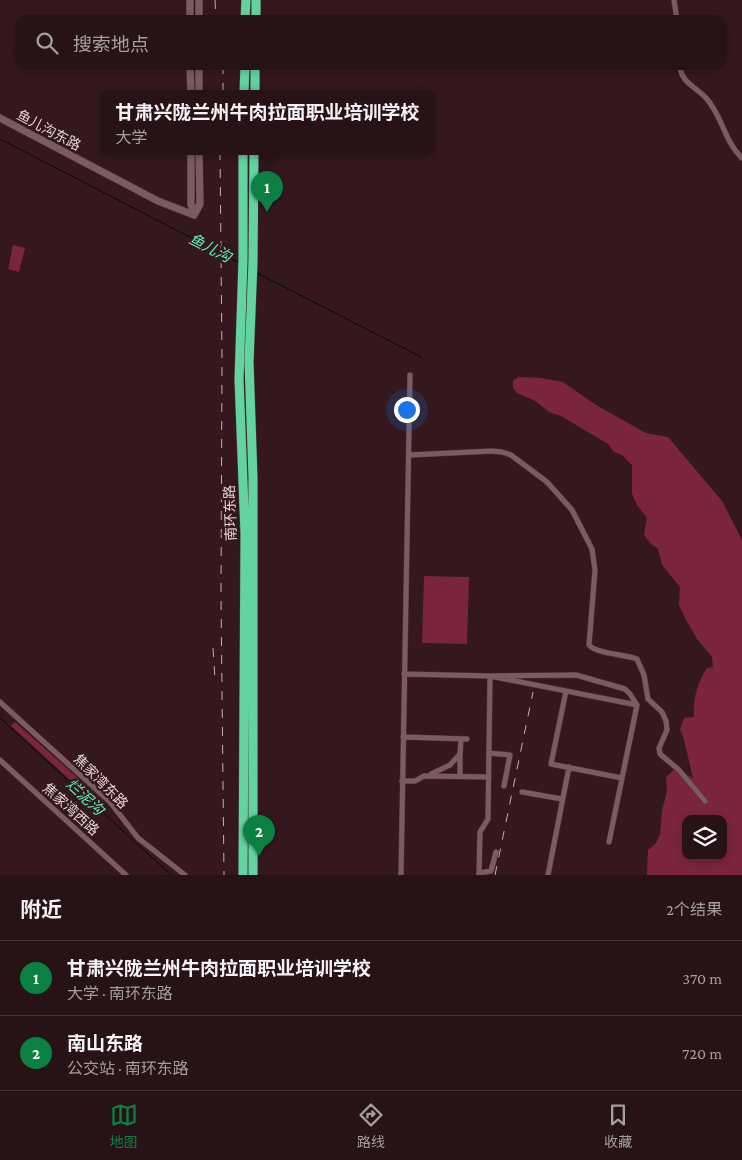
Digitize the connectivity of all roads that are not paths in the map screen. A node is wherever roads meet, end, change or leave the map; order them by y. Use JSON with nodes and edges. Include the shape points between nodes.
{"nodes":[{"id":1,"x":190,"y":0,"type":"edge"},
{"id":2,"x":198,"y":0,"type":"edge"},
{"id":3,"x":246,"y":0,"type":"edge"},
{"id":4,"x":256,"y":0,"type":"edge"},
{"id":5,"x":674,"y":0,"type":"edge"},
{"id":6,"x":190,"y":15,"type":"edge"},
{"id":7,"x":199,"y":15,"type":"edge"},
{"id":8,"x":245,"y":15,"type":"edge"},
{"id":9,"x":256,"y":15,"type":"edge"},
{"id":10,"x":676,"y":15,"type":"edge"},
{"id":11,"x":190,"y":70,"type":"edge"},
{"id":12,"x":199,"y":70,"type":"edge"},
{"id":13,"x":245,"y":70,"type":"edge"},
{"id":14,"x":255,"y":70,"type":"edge"},
{"id":15,"x":680,"y":70,"type":"edge"},
{"id":16,"x":190,"y":90,"type":"edge"},
{"id":17,"x":199,"y":90,"type":"edge"},
{"id":18,"x":244,"y":90,"type":"edge"},
{"id":19,"x":255,"y":90,"type":"edge"},
{"id":20,"x":0,"y":118,"type":"edge"},
{"id":21,"x":191,"y":155,"type":"edge"},
{"id":22,"x":199,"y":155,"type":"edge"},
{"id":23,"x":244,"y":155,"type":"edge"},
{"id":24,"x":254,"y":155,"type":"edge"},
{"id":25,"x":742,"y":158,"type":"edge"},
{"id":26,"x":194,"y":215,"type":"junction"},
{"id":27,"x":410,"y":375,"type":"dead end"},
{"id":28,"x":239,"y":379,"type":"junction"},
{"id":29,"x":249,"y":379,"type":"junction"},
{"id":30,"x":408,"y":455,"type":"junction"},
{"id":31,"x":404,"y":674,"type":"junction"},
{"id":32,"x":490,"y":676,"type":"junction"},
{"id":33,"x":566,"y":691,"type":"junction"},
{"id":34,"x":0,"y":702,"type":"edge"},
{"id":35,"x":637,"y":705,"type":"junction"},
{"id":36,"x":403,"y":738,"type":"junction"},
{"id":37,"x":461,"y":739,"type":"junction"},
{"id":38,"x":468,"y":739,"type":"dead end"},
{"id":39,"x":489,"y":753,"type":"junction"},
{"id":40,"x":460,"y":754,"type":"junction"},
{"id":41,"x":0,"y":760,"type":"edge"},
{"id":42,"x":569,"y":767,"type":"junction"},
{"id":43,"x":424,"y":776,"type":"junction"},
{"id":44,"x":460,"y":777,"type":"junction"},
{"id":45,"x":489,"y":777,"type":"junction"},
{"id":46,"x":622,"y":778,"type":"junction"},
{"id":47,"x":402,"y":781,"type":"junction"},
{"id":48,"x":504,"y":786,"type":"dead end"},
{"id":49,"x":522,"y":792,"type":"dead end"},
{"id":50,"x":562,"y":800,"type":"junction"},
{"id":51,"x":706,"y":801,"type":"dead end"},
{"id":52,"x":608,"y":842,"type":"dead end"},
{"id":53,"x":496,"y":852,"type":"dead end"},
{"id":54,"x":479,"y":874,"type":"edge"},
{"id":55,"x":126,"y":875,"type":"edge"},
{"id":56,"x":185,"y":875,"type":"edge"},
{"id":57,"x":243,"y":875,"type":"edge"},
{"id":58,"x":253,"y":875,"type":"edge"},
{"id":59,"x":401,"y":875,"type":"edge"},
{"id":60,"x":548,"y":875,"type":"edge"}],
"edges":[{"from":1,"to":6,"type":"street"},
{"from":2,"to":7,"type":"street"},
{"from":3,"to":8,"type":"highway"},
{"from":4,"to":9,"type":"highway"},
{"from":5,"to":10,"type":"street"},
{"from":11,"to":16,"type":"street"},
{"from":12,"to":17,"type":"street"},
{"from":13,"to":18,"type":"highway"},
{"from":14,"to":19,"type":"highway"},
{"from":15,"to":25,"type":"street","via":[[689,84],[706,98],[733,150]]},
{"from":20,"to":26,"type":"street","name":"鱼儿沟东路","via":[[158,201]]},
{"from":21,"to":26,"type":"street"},
{"from":22,"to":26,"type":"street","via":[[200,204]]},
{"from":23,"to":28,"type":"highway","name":"南环东路"},
{"from":24,"to":29,"type":"highway","name":"南环东路"},
{"from":27,"to":30,"type":"street"},
{"from":28,"to":29,"type":"highway"},
{"from":28,"to":57,"type":"highway","name":"南环东路","via":[[244,534]]},
{"from":29,"to":58,"type":"highway","name":"南环东路"},
{"from":30,"to":31,"type":"street"},
{"from":30,"to":51,"type":"street","via":[[492,451],[512,455],[547,482],[572,510],[592,549],[595,570],[590,645],[595,650],[637,659],[648,698],[666,721],[668,730],[659,748],[660,754]]},
{"from":31,"to":32,"type":"street"},
{"from":31,"to":36,"type":"street"},
{"from":32,"to":33,"type":"street"},
{"from":32,"to":35,"type":"street","via":[[576,675],[625,690]]},
{"from":32,"to":39,"type":"street"},
{"from":33,"to":35,"type":"street"},
{"from":33,"to":42,"type":"street","via":[[551,764]]},
{"from":34,"to":56,"type":"street","name":"焦家湾东路","via":[[110,802],[138,838]]},
{"from":35,"to":46,"type":"street"},
{"from":36,"to":37,"type":"street"},
{"from":36,"to":47,"type":"street"},
{"from":37,"to":38,"type":"street"},
{"from":37,"to":40,"type":"street"},
{"from":39,"to":45,"type":"street"},
{"from":39,"to":48,"type":"street","via":[[510,755]]},
{"from":40,"to":43,"type":"street","via":[[450,765]]},
{"from":40,"to":44,"type":"street"},
{"from":41,"to":55,"type":"street","name":"焦家湾西路"},
{"from":42,"to":46,"type":"street"},
{"from":42,"to":50,"type":"street"},
{"from":43,"to":44,"type":"street"},
{"from":43,"to":47,"type":"street","via":[[415,781]]},
{"from":44,"to":45,"type":"street"},
{"from":45,"to":54,"type":"street","via":[[488,819],[480,832]]},
{"from":46,"to":52,"type":"street"},
{"from":47,"to":59,"type":"street"},
{"from":49,"to":50,"type":"street"},
{"from":50,"to":60,"type":"street"},
{"from":53,"to":54,"type":"street","via":[[492,869]]}]}
